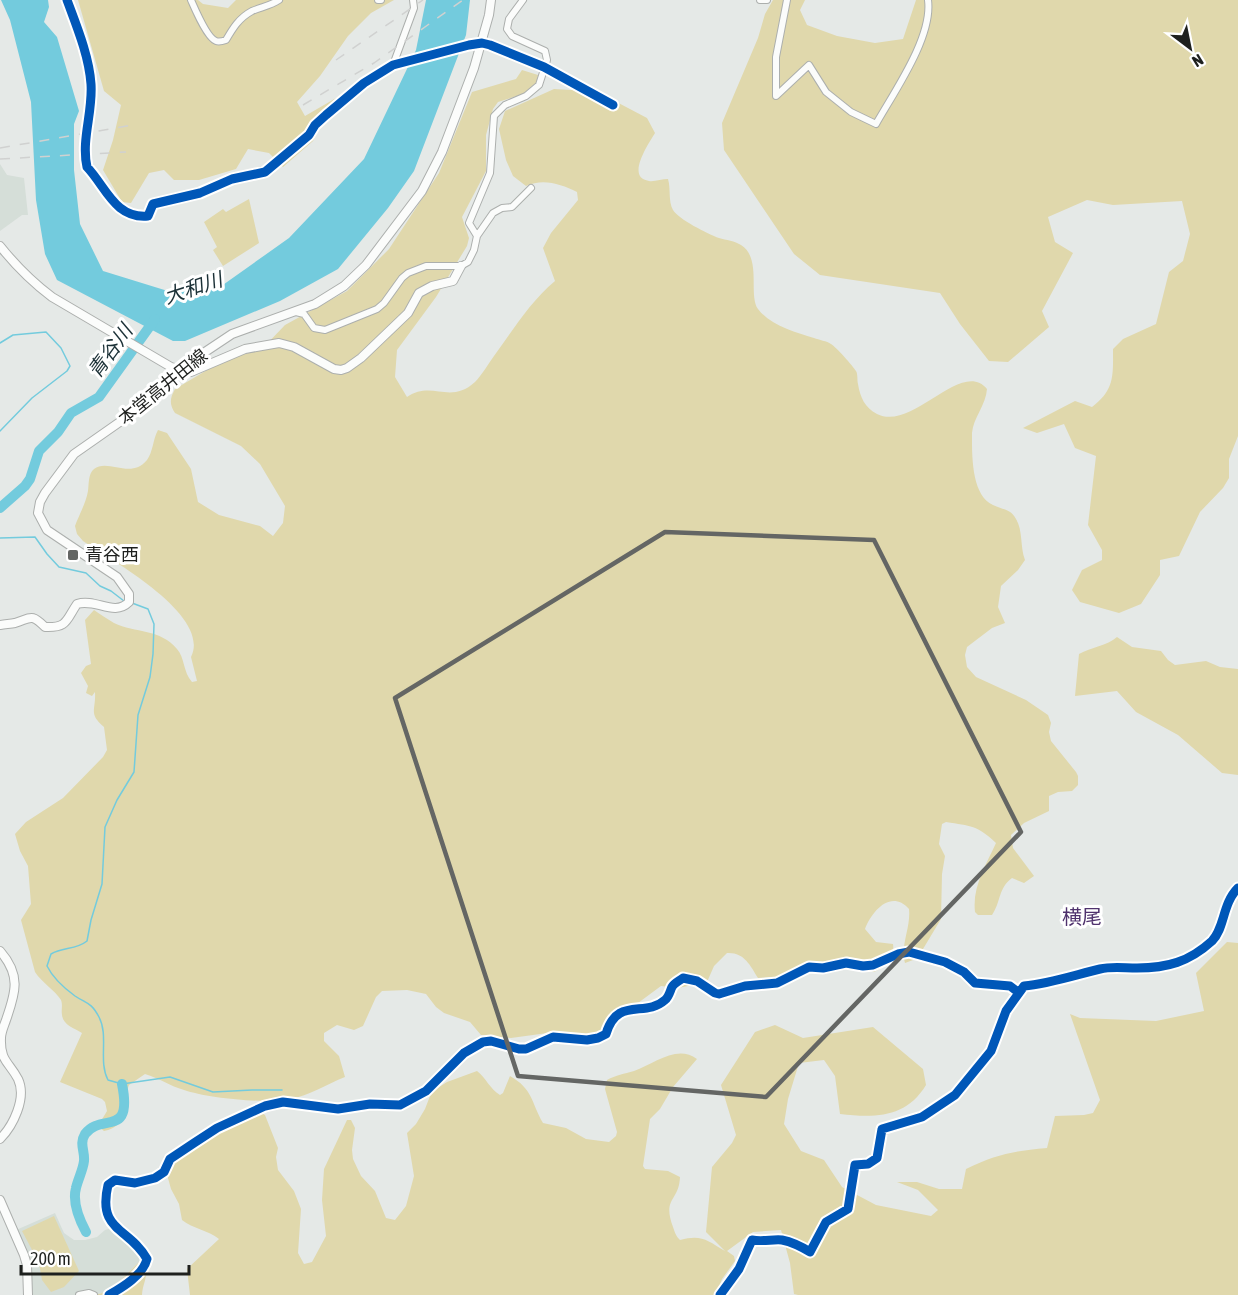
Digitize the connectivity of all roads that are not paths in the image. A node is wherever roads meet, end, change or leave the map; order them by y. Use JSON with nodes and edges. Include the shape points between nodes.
{"nodes":[{"id":1,"x":67,"y":0,"type":"edge"},
{"id":2,"x":191,"y":0,"type":"edge"},
{"id":3,"x":279,"y":0,"type":"edge"},
{"id":4,"x":413,"y":0,"type":"edge"},
{"id":5,"x":491,"y":0,"type":"edge"},
{"id":6,"x":523,"y":0,"type":"edge"},
{"id":7,"x":760,"y":0,"type":"edge"},
{"id":8,"x":767,"y":0,"type":"edge"},
{"id":9,"x":787,"y":0,"type":"edge"},
{"id":10,"x":927,"y":0,"type":"edge"},
{"id":11,"x":482,"y":43,"type":"junction"},
{"id":12,"x":396,"y":64,"type":"junction"},
{"id":13,"x":544,"y":67,"type":"junction"},
{"id":14,"x":613,"y":105,"type":"dead end"},
{"id":15,"x":531,"y":188,"type":"dead end"},
{"id":16,"x":477,"y":236,"type":"junction"},
{"id":17,"x":0,"y":246,"type":"edge"},
{"id":18,"x":461,"y":266,"type":"junction"},
{"id":19,"x":296,"y":312,"type":"junction"},
{"id":20,"x":174,"y":368,"type":"junction"},
{"id":21,"x":0,"y":625,"type":"edge"},
{"id":22,"x":1238,"y":888,"type":"edge"},
{"id":23,"x":0,"y":951,"type":"edge"},
{"id":24,"x":1018,"y":992,"type":"junction"},
{"id":25,"x":0,"y":1139,"type":"edge"},
{"id":26,"x":0,"y":1200,"type":"edge"},
{"id":27,"x":28,"y":1295,"type":"edge"},
{"id":28,"x":80,"y":1295,"type":"edge"},
{"id":29,"x":94,"y":1295,"type":"edge"},
{"id":30,"x":109,"y":1295,"type":"edge"},
{"id":31,"x":720,"y":1295,"type":"edge"}],
"edges":[{"from":1,"to":12,"type":"street","via":[[92,85],[87,167],[111,201],[134,215],[148,216],[153,204],[265,172],[309,135],[326,114]]},
{"from":2,"to":3,"type":"street","via":[[202,23],[218,42],[226,40],[238,21],[252,11]]},
{"from":4,"to":12,"type":"street","via":[[414,8]]},
{"from":5,"to":11,"type":"main road","name":"本堂高井田線"},
{"from":6,"to":13,"type":"street","via":[[507,28],[512,36],[545,51]]},
{"from":7,"to":8,"type":"street"},
{"from":9,"to":10,"type":"street","via":[[776,57],[776,96],[809,65],[826,92],[851,112],[876,124],[918,48],[929,12]]},
{"from":11,"to":12,"type":"street"},
{"from":11,"to":13,"type":"street"},
{"from":11,"to":19,"type":"main road","name":"本堂高井田線","via":[[442,152],[412,205],[366,266],[344,286]]},
{"from":13,"to":14,"type":"street"},
{"from":13,"to":16,"type":"street","via":[[539,85],[494,116],[490,173],[469,223]]},
{"from":15,"to":16,"type":"street","via":[[512,207],[493,213]]},
{"from":16,"to":18,"type":"street","via":[[468,262]]},
{"from":17,"to":20,"type":"street","via":[[36,285]]},
{"from":18,"to":19,"type":"street","via":[[426,266],[408,273],[377,309],[325,330],[314,328],[304,314]]},
{"from":18,"to":20,"type":"street","via":[[453,281],[419,293],[408,313],[347,368],[334,369],[279,343],[246,349],[191,372]]},
{"from":19,"to":20,"type":"main road","name":"本堂高井田線","via":[[232,334]]},
{"from":20,"to":21,"type":"main road","name":"本堂高井田線","via":[[153,397],[74,454],[40,502],[38,513],[47,530],[117,578],[129,594],[129,602],[118,610],[90,602],[77,604],[63,626],[45,627],[36,618],[28,617]]},
{"from":22,"to":24,"type":"street","via":[[1230,896],[1214,939],[1179,964],[1114,966],[1023,986]]},
{"from":23,"to":25,"type":"main road","via":[[9,961],[15,993],[1,1036],[2,1055],[20,1091],[12,1124]]},
{"from":24,"to":30,"type":"street","via":[[1010,987],[975,983],[945,962],[909,952],[873,965],[809,967],[777,982],[719,994],[683,978],[673,985],[666,1000],[612,1018],[606,1034],[598,1038],[553,1038],[526,1049],[483,1042],[464,1053],[426,1091],[400,1105],[338,1109],[283,1102],[265,1106],[194,1143],[170,1159],[164,1172],[155,1178],[135,1183],[115,1180],[108,1185],[105,1201],[109,1218],[147,1259],[142,1270]]},
{"from":24,"to":31,"type":"street","via":[[1006,1011],[992,1051],[955,1095],[922,1117],[882,1129],[877,1158],[855,1165],[848,1209],[826,1222],[810,1252],[780,1240],[752,1240],[739,1269]]},
{"from":26,"to":27,"type":"main road","via":[[27,1265]]},
{"from":28,"to":29,"type":"street"}]}
